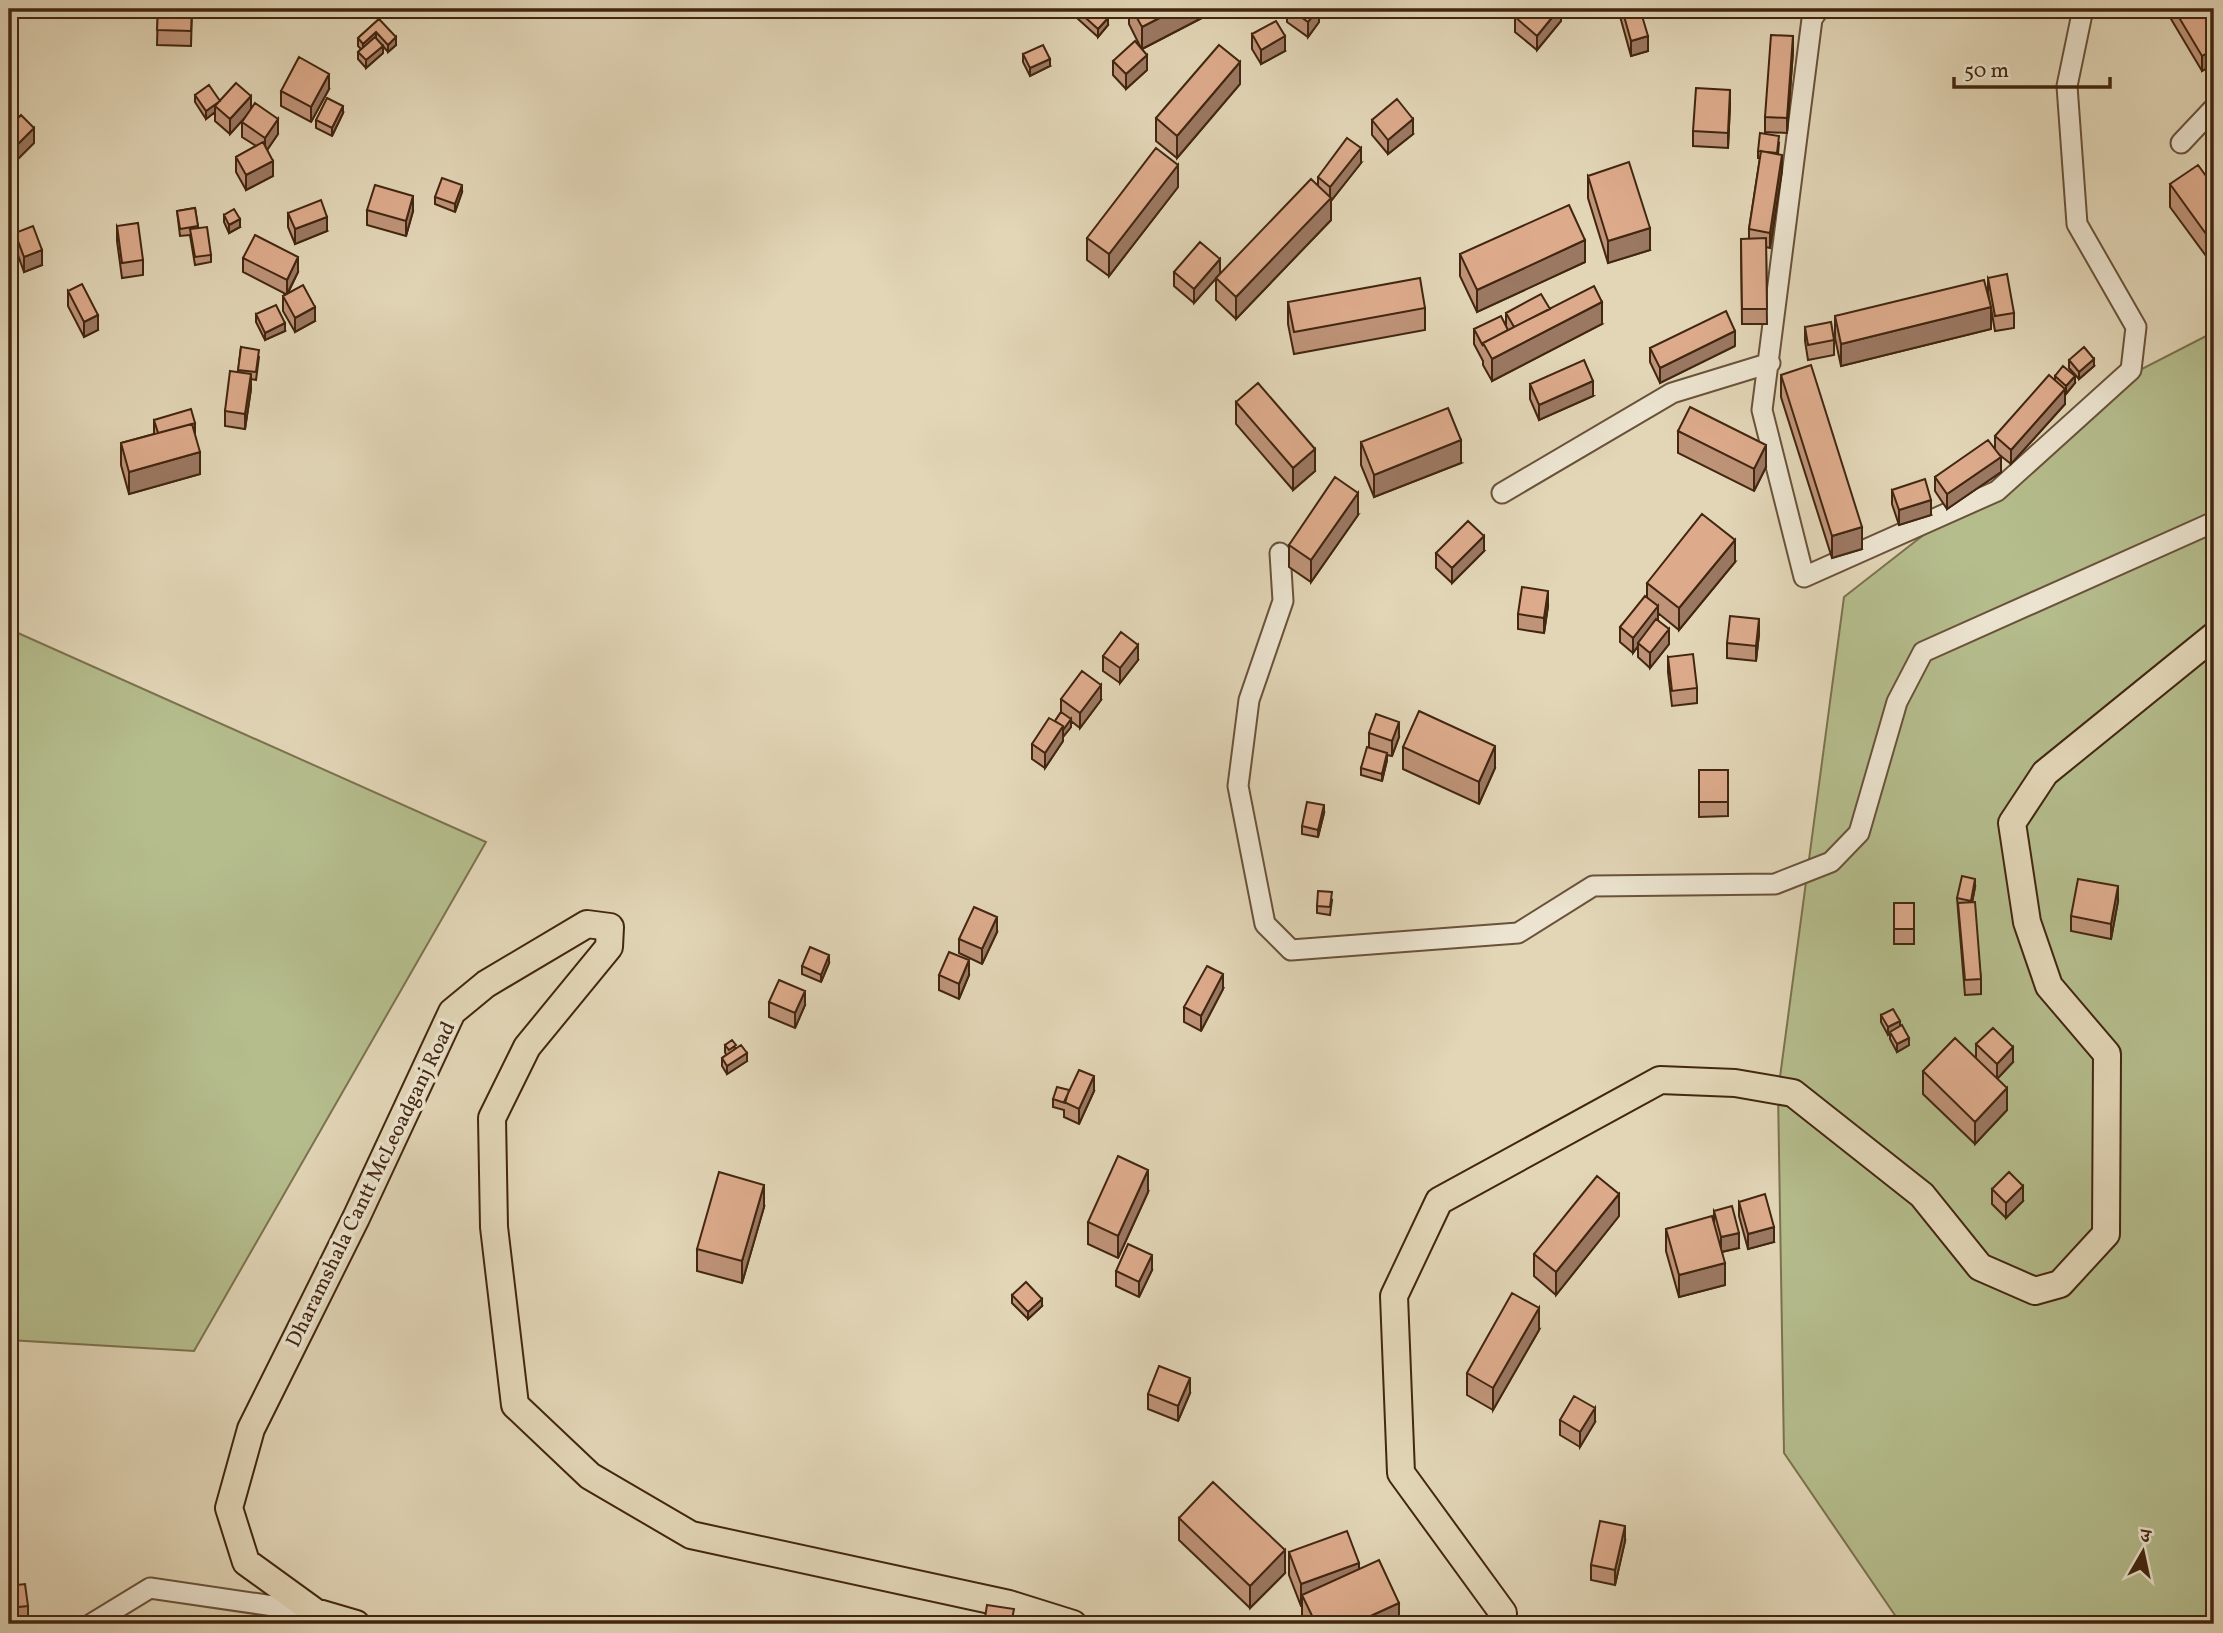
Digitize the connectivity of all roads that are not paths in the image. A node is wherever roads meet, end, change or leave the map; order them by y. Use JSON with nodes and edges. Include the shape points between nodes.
{"nodes":[{"id":1,"x":1819,"y":9,"type":"edge"},
{"id":2,"x":2083,"y":9,"type":"edge"},
{"id":3,"x":2214,"y":108,"type":"edge"},
{"id":4,"x":2181,"y":143,"type":"dead end"},
{"id":5,"x":1770,"y":363,"type":"junction"},
{"id":6,"x":1502,"y":493,"type":"dead end"},
{"id":7,"x":2214,"y":522,"type":"edge"},
{"id":8,"x":1280,"y":553,"type":"dead end"},
{"id":9,"x":2214,"y":636,"type":"edge"},
{"id":10,"x":315,"y":1612,"type":"junction"},
{"id":11,"x":91,"y":1624,"type":"edge"},
{"id":12,"x":356,"y":1624,"type":"edge"},
{"id":13,"x":1073,"y":1624,"type":"edge"},
{"id":14,"x":1502,"y":1624,"type":"edge"}],
"edges":[{"from":1,"to":5,"type":"street","via":[[1812,19]]},
{"from":2,"to":5,"type":"street","via":[[2067,86],[2077,224],[2136,327],[2131,370],[1997,491],[1804,577],[1762,410]]},
{"from":3,"to":4,"type":"street"},
{"from":5,"to":6,"type":"street","via":[[1672,393]]},
{"from":7,"to":8,"type":"street","via":[[1923,652],[1897,702],[1859,833],[1831,862],[1775,884],[1593,886],[1518,933],[1291,950],[1265,924],[1238,786],[1249,700],[1283,601]]},
{"from":9,"to":14,"type":"main road","via":[[2045,774],[2012,823],[2027,922],[2049,985],[2107,1054],[2106,1234],[2060,1284],[2035,1291],[1980,1267],[1922,1195],[1793,1093],[1735,1083],[1660,1080],[1438,1201],[1394,1296],[1401,1473],[1503,1613]]},
{"from":10,"to":11,"type":"street","via":[[150,1588]]},
{"from":10,"to":12,"type":"main road","name":"Dharamshala Cantt McLeoadganj Road"},
{"from":10,"to":13,"type":"main road","name":"Dharamshala Cantt McLeoadganj Road","via":[[246,1562],[229,1508],[251,1429],[452,1012],[486,984],[586,924],[610,927],[609,947],[527,1047],[492,1118],[494,1227],[515,1405],[590,1476],[691,1535],[1009,1604]]}]}
